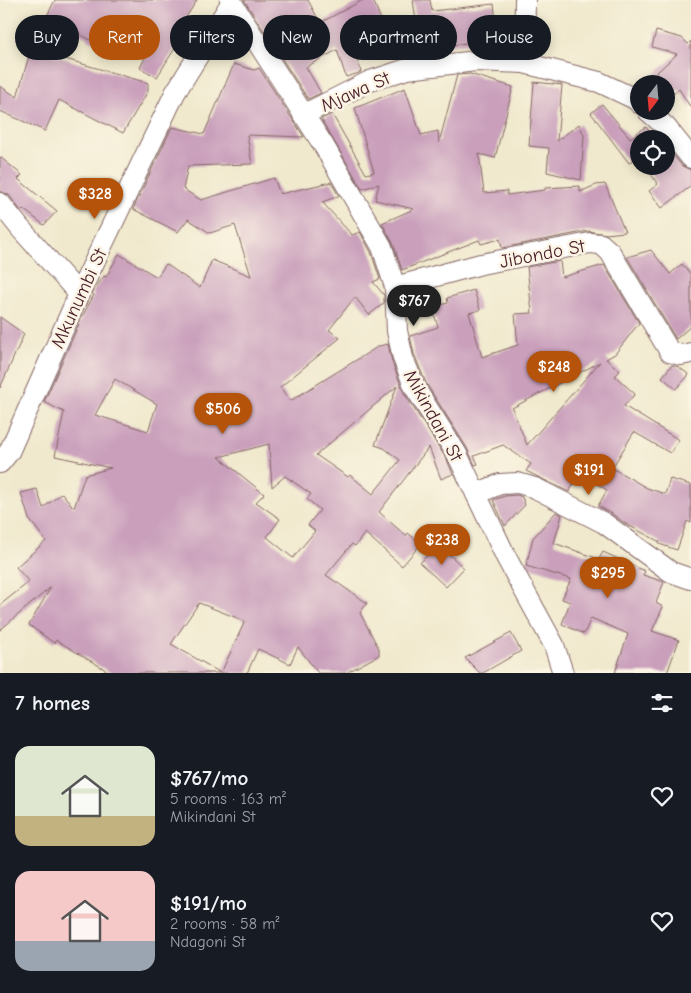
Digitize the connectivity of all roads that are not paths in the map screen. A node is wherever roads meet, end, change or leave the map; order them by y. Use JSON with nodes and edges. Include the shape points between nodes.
{"nodes":[{"id":1,"x":525,"y":0,"type":"edge"},
{"id":2,"x":231,"y":2,"type":"edge"},
{"id":3,"x":524,"y":64,"type":"junction"},
{"id":4,"x":630,"y":97,"type":"edge"},
{"id":5,"x":303,"y":115,"type":"junction"},
{"id":6,"x":658,"y":120,"type":"edge"},
{"id":7,"x":691,"y":158,"type":"edge"},
{"id":8,"x":0,"y":203,"type":"edge"},
{"id":9,"x":395,"y":287,"type":"junction"},
{"id":10,"x":79,"y":294,"type":"junction"},
{"id":11,"x":691,"y":353,"type":"edge"},
{"id":12,"x":0,"y":463,"type":"edge"},
{"id":13,"x":476,"y":494,"type":"junction"},
{"id":14,"x":691,"y":579,"type":"edge"},
{"id":15,"x":563,"y":673,"type":"edge"}],
"edges":[{"from":1,"to":3,"type":"street"},
{"from":2,"to":5,"type":"street","name":"Mikindani St"},
{"from":2,"to":10,"type":"street","name":"Mkunumbi St","via":[[175,93]]},
{"from":3,"to":4,"type":"street","name":"Mjawa St","via":[[599,82]]},
{"from":3,"to":5,"type":"street","name":"Mjawa St","via":[[476,61],[407,69],[370,81]]},
{"from":5,"to":9,"type":"street","name":"Mikindani St","via":[[382,247]]},
{"from":6,"to":7,"type":"street"},
{"from":8,"to":10,"type":"street"},
{"from":9,"to":11,"type":"street","name":"Jibondo St","via":[[481,264],[590,243],[601,244],[610,252],[670,352]]},
{"from":9,"to":13,"type":"street","name":"Mikindani St","via":[[397,331],[415,388],[457,454]]},
{"from":10,"to":12,"type":"street","name":"Mkunumbi St","via":[[9,452]]},
{"from":13,"to":14,"type":"street","via":[[500,484],[518,483],[535,488],[604,523],[671,572]]},
{"from":13,"to":15,"type":"street","name":"Mikindani St","via":[[554,645]]}]}
